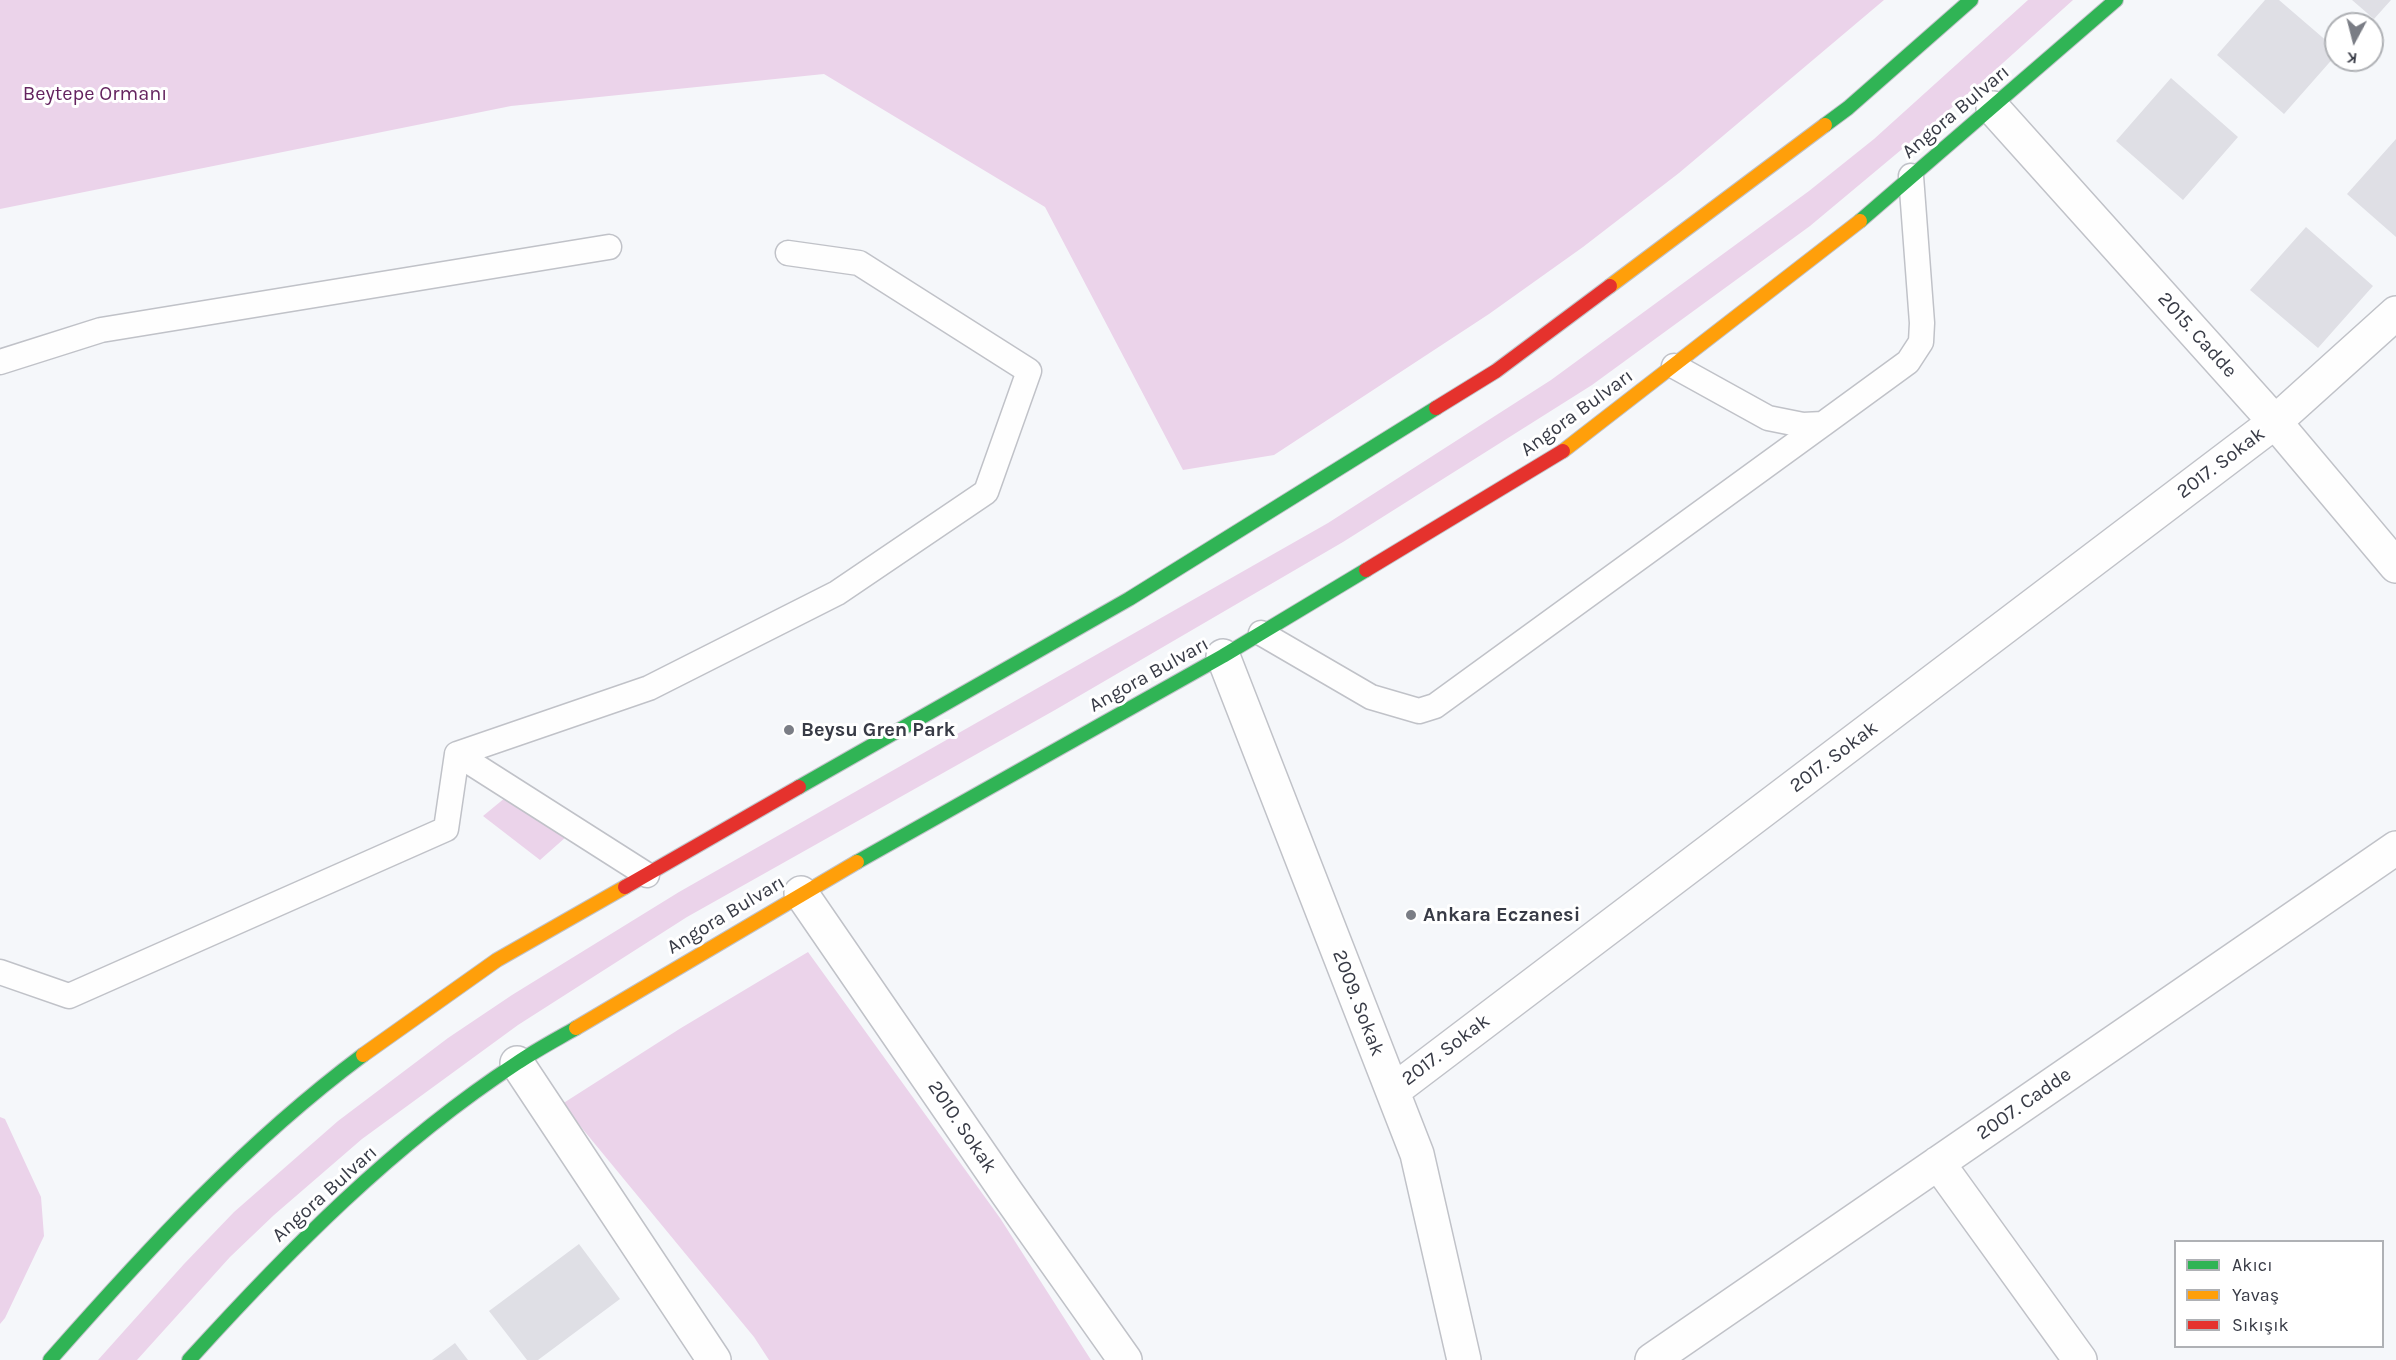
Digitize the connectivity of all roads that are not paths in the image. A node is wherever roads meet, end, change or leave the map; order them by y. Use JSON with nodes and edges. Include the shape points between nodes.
{"nodes":[{"id":1,"x":1971,"y":0,"type":"edge"},
{"id":2,"x":2116,"y":0,"type":"edge"},
{"id":3,"x":1993,"y":108,"type":"junction"},
{"id":4,"x":1911,"y":176,"type":"junction"},
{"id":5,"x":609,"y":247,"type":"dead end"},
{"id":6,"x":788,"y":254,"type":"dead end"},
{"id":7,"x":2396,"y":313,"type":"edge"},
{"id":8,"x":0,"y":362,"type":"edge"},
{"id":9,"x":1674,"y":366,"type":"junction"},
{"id":10,"x":2275,"y":422,"type":"junction"},
{"id":11,"x":1823,"y":424,"type":"junction"},
{"id":12,"x":2396,"y":566,"type":"edge"},
{"id":13,"x":1261,"y":633,"type":"junction"},
{"id":14,"x":1223,"y":656,"type":"junction"},
{"id":15,"x":457,"y":754,"type":"junction"},
{"id":16,"x":2396,"y":848,"type":"edge"},
{"id":17,"x":647,"y":875,"type":"junction"},
{"id":18,"x":801,"y":893,"type":"junction"},
{"id":19,"x":0,"y":972,"type":"edge"},
{"id":20,"x":517,"y":1063,"type":"junction"},
{"id":21,"x":1393,"y":1091,"type":"junction"},
{"id":22,"x":1938,"y":1163,"type":"junction"},
{"id":23,"x":50,"y":1360,"type":"edge"},
{"id":24,"x":189,"y":1360,"type":"edge"},
{"id":25,"x":714,"y":1360,"type":"edge"},
{"id":26,"x":1125,"y":1360,"type":"edge"},
{"id":27,"x":1464,"y":1360,"type":"edge"},
{"id":28,"x":1652,"y":1360,"type":"edge"},
{"id":29,"x":2080,"y":1360,"type":"edge"}],
"edges":[{"from":1,"to":17,"type":"main road","via":[[1848,108],[1496,371],[1129,599]]},
{"from":2,"to":3,"type":"main road","name":"Angora Bulvarı"},
{"from":3,"to":4,"type":"main road","name":"Angora Bulvarı"},
{"from":3,"to":10,"type":"street","name":"2015. Cadde"},
{"from":4,"to":9,"type":"main road","name":"Angora Bulvarı","via":[[1853,227]]},
{"from":4,"to":11,"type":"lane","via":[[1921,342],[1908,362]]},
{"from":5,"to":8,"type":"lane","via":[[101,330]]},
{"from":6,"to":15,"type":"lane","via":[[859,263],[1029,371],[986,492],[837,593],[650,688]]},
{"from":7,"to":10,"type":"street","name":"2017. Sokak"},
{"from":9,"to":11,"type":"lane","via":[[1768,418],[1803,425]]},
{"from":9,"to":13,"type":"main road","name":"Angora Bulvarı","via":[[1570,447]]},
{"from":10,"to":12,"type":"street","name":"2015. Cadde"},
{"from":10,"to":21,"type":"street","name":"2017. Sokak"},
{"from":11,"to":13,"type":"lane","via":[[1435,706],[1419,711],[1371,697]]},
{"from":13,"to":14,"type":"main road","name":"Angora Bulvarı"},
{"from":14,"to":18,"type":"main road","name":"Angora Bulvarı"},
{"from":14,"to":21,"type":"street","name":"2009. Sokak"},
{"from":15,"to":17,"type":"lane"},
{"from":15,"to":19,"type":"lane","via":[[446,829],[69,996]]},
{"from":16,"to":22,"type":"street","name":"2007. Cadde"},
{"from":17,"to":23,"type":"main road","via":[[497,960],[410,1018],[339,1073],[223,1174]]},
{"from":18,"to":20,"type":"main road","name":"Angora Bulvarı"},
{"from":18,"to":26,"type":"street","name":"2010. Sokak"},
{"from":20,"to":24,"type":"main road","name":"Angora Bulvarı","via":[[456,1107],[362,1185],[290,1251]]},
{"from":20,"to":25,"type":"street"},
{"from":21,"to":27,"type":"street","name":"2009. Sokak","via":[[1417,1154]]},
{"from":22,"to":28,"type":"street","name":"2007. Cadde"},
{"from":22,"to":29,"type":"street"}]}
